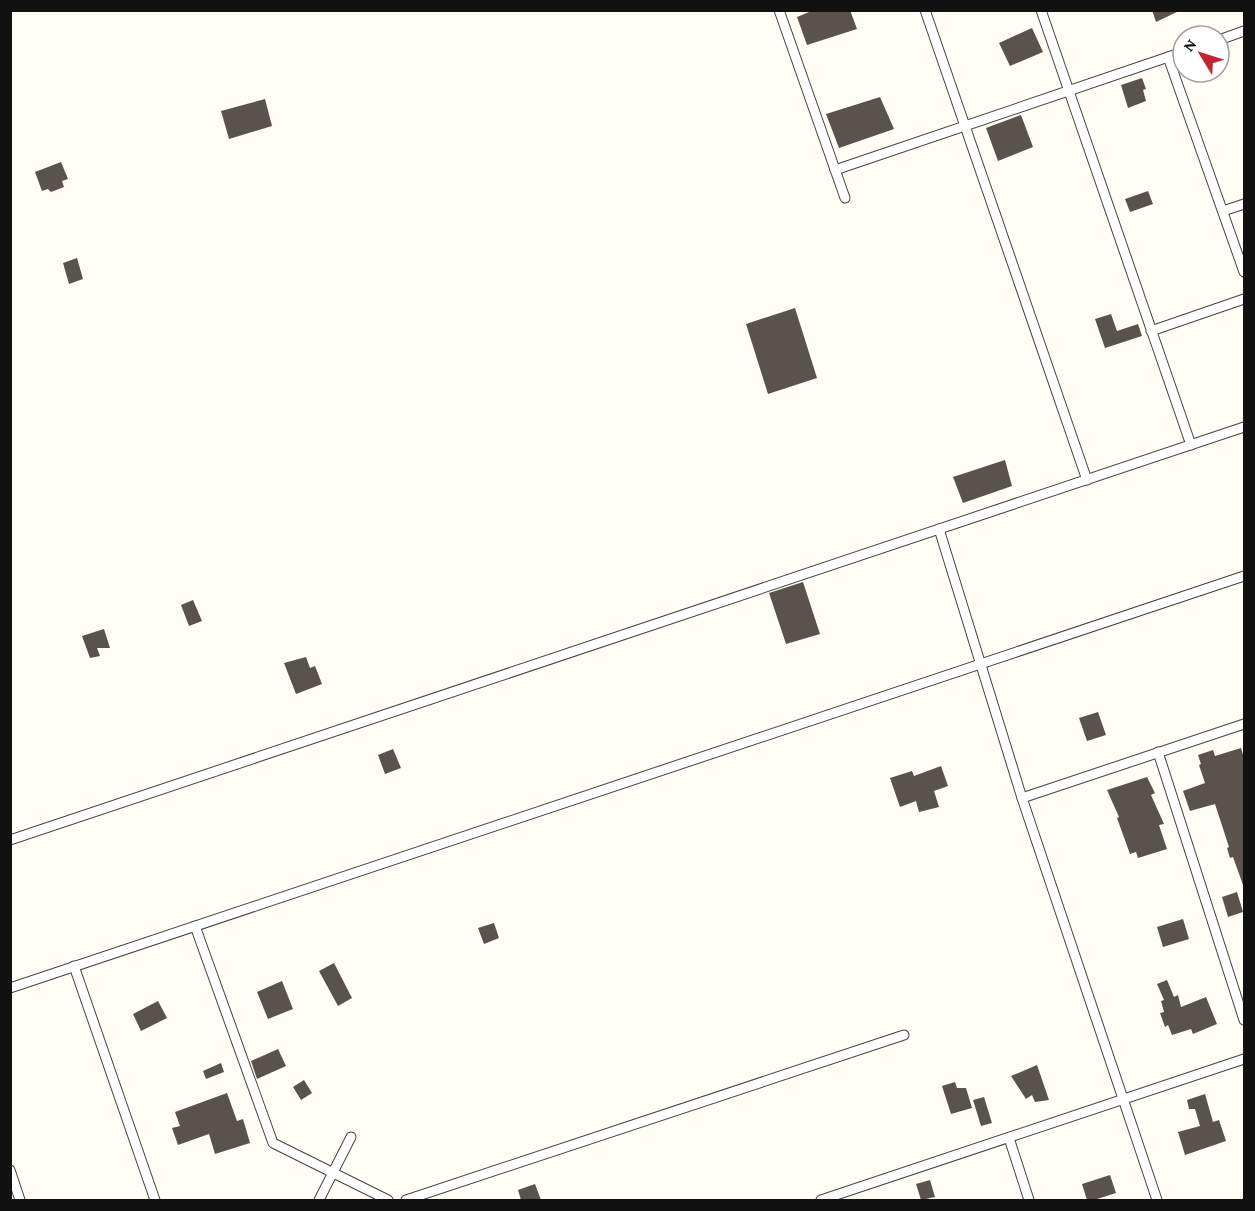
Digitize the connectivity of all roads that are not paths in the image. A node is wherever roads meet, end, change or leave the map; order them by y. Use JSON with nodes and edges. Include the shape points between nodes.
{"nodes":[{"id":1,"x":779,"y":10,"type":"edge"},
{"id":2,"x":925,"y":10,"type":"edge"},
{"id":3,"x":1041,"y":10,"type":"edge"},
{"id":4,"x":1171,"y":56,"type":"edge"},
{"id":5,"x":1168,"y":57,"type":"junction"},
{"id":6,"x":1069,"y":91,"type":"junction"},
{"id":7,"x":965,"y":126,"type":"junction"},
{"id":8,"x":835,"y":170,"type":"junction"},
{"id":9,"x":845,"y":198,"type":"dead end"},
{"id":10,"x":1245,"y":204,"type":"edge"},
{"id":11,"x":1223,"y":211,"type":"junction"},
{"id":12,"x":1245,"y":272,"type":"edge"},
{"id":13,"x":1245,"y":299,"type":"edge"},
{"id":14,"x":1151,"y":331,"type":"junction"},
{"id":15,"x":1245,"y":427,"type":"edge"},
{"id":16,"x":1191,"y":445,"type":"junction"},
{"id":17,"x":1087,"y":480,"type":"junction"},
{"id":18,"x":939,"y":529,"type":"junction"},
{"id":19,"x":1245,"y":576,"type":"edge"},
{"id":20,"x":981,"y":664,"type":"junction"},
{"id":21,"x":1245,"y":724,"type":"edge"},
{"id":22,"x":1158,"y":752,"type":"junction"},
{"id":23,"x":1022,"y":798,"type":"junction"},
{"id":24,"x":10,"y":840,"type":"edge"},
{"id":25,"x":195,"y":926,"type":"junction"},
{"id":26,"x":74,"y":966,"type":"junction"},
{"id":27,"x":10,"y":988,"type":"edge"},
{"id":28,"x":1245,"y":1020,"type":"edge"},
{"id":29,"x":904,"y":1035,"type":"dead end"},
{"id":30,"x":1245,"y":1059,"type":"edge"},
{"id":31,"x":1123,"y":1099,"type":"junction"},
{"id":32,"x":351,"y":1137,"type":"dead end"},
{"id":33,"x":1009,"y":1138,"type":"junction"},
{"id":34,"x":10,"y":1170,"type":"edge"},
{"id":35,"x":333,"y":1173,"type":"junction"},
{"id":36,"x":20,"y":1200,"type":"edge"},
{"id":37,"x":155,"y":1200,"type":"edge"},
{"id":38,"x":319,"y":1200,"type":"edge"},
{"id":39,"x":388,"y":1200,"type":"edge"},
{"id":40,"x":406,"y":1200,"type":"edge"},
{"id":41,"x":821,"y":1200,"type":"edge"},
{"id":42,"x":1029,"y":1200,"type":"edge"},
{"id":43,"x":1157,"y":1200,"type":"edge"}],
"edges":[{"from":1,"to":8,"type":"street"},
{"from":2,"to":7,"type":"street"},
{"from":3,"to":6,"type":"street"},
{"from":4,"to":5,"type":"street"},
{"from":5,"to":6,"type":"street"},
{"from":5,"to":11,"type":"street"},
{"from":6,"to":7,"type":"street"},
{"from":6,"to":14,"type":"street"},
{"from":7,"to":8,"type":"street"},
{"from":7,"to":17,"type":"street"},
{"from":8,"to":9,"type":"street"},
{"from":10,"to":11,"type":"street"},
{"from":11,"to":12,"type":"street"},
{"from":13,"to":14,"type":"street"},
{"from":14,"to":16,"type":"street"},
{"from":15,"to":16,"type":"street"},
{"from":16,"to":17,"type":"street"},
{"from":17,"to":18,"type":"street"},
{"from":18,"to":20,"type":"street"},
{"from":18,"to":24,"type":"street"},
{"from":19,"to":20,"type":"street"},
{"from":20,"to":23,"type":"street"},
{"from":20,"to":25,"type":"street"},
{"from":21,"to":22,"type":"street"},
{"from":22,"to":23,"type":"street"},
{"from":22,"to":28,"type":"street"},
{"from":23,"to":31,"type":"street"},
{"from":25,"to":26,"type":"street"},
{"from":25,"to":35,"type":"street","via":[[273,1143]]},
{"from":26,"to":27,"type":"street"},
{"from":26,"to":37,"type":"street"},
{"from":29,"to":40,"type":"street"},
{"from":30,"to":31,"type":"street"},
{"from":31,"to":33,"type":"street"},
{"from":31,"to":43,"type":"street"},
{"from":32,"to":35,"type":"street"},
{"from":33,"to":41,"type":"street"},
{"from":33,"to":42,"type":"street"},
{"from":34,"to":36,"type":"street"},
{"from":35,"to":38,"type":"street"},
{"from":35,"to":39,"type":"street"}]}
